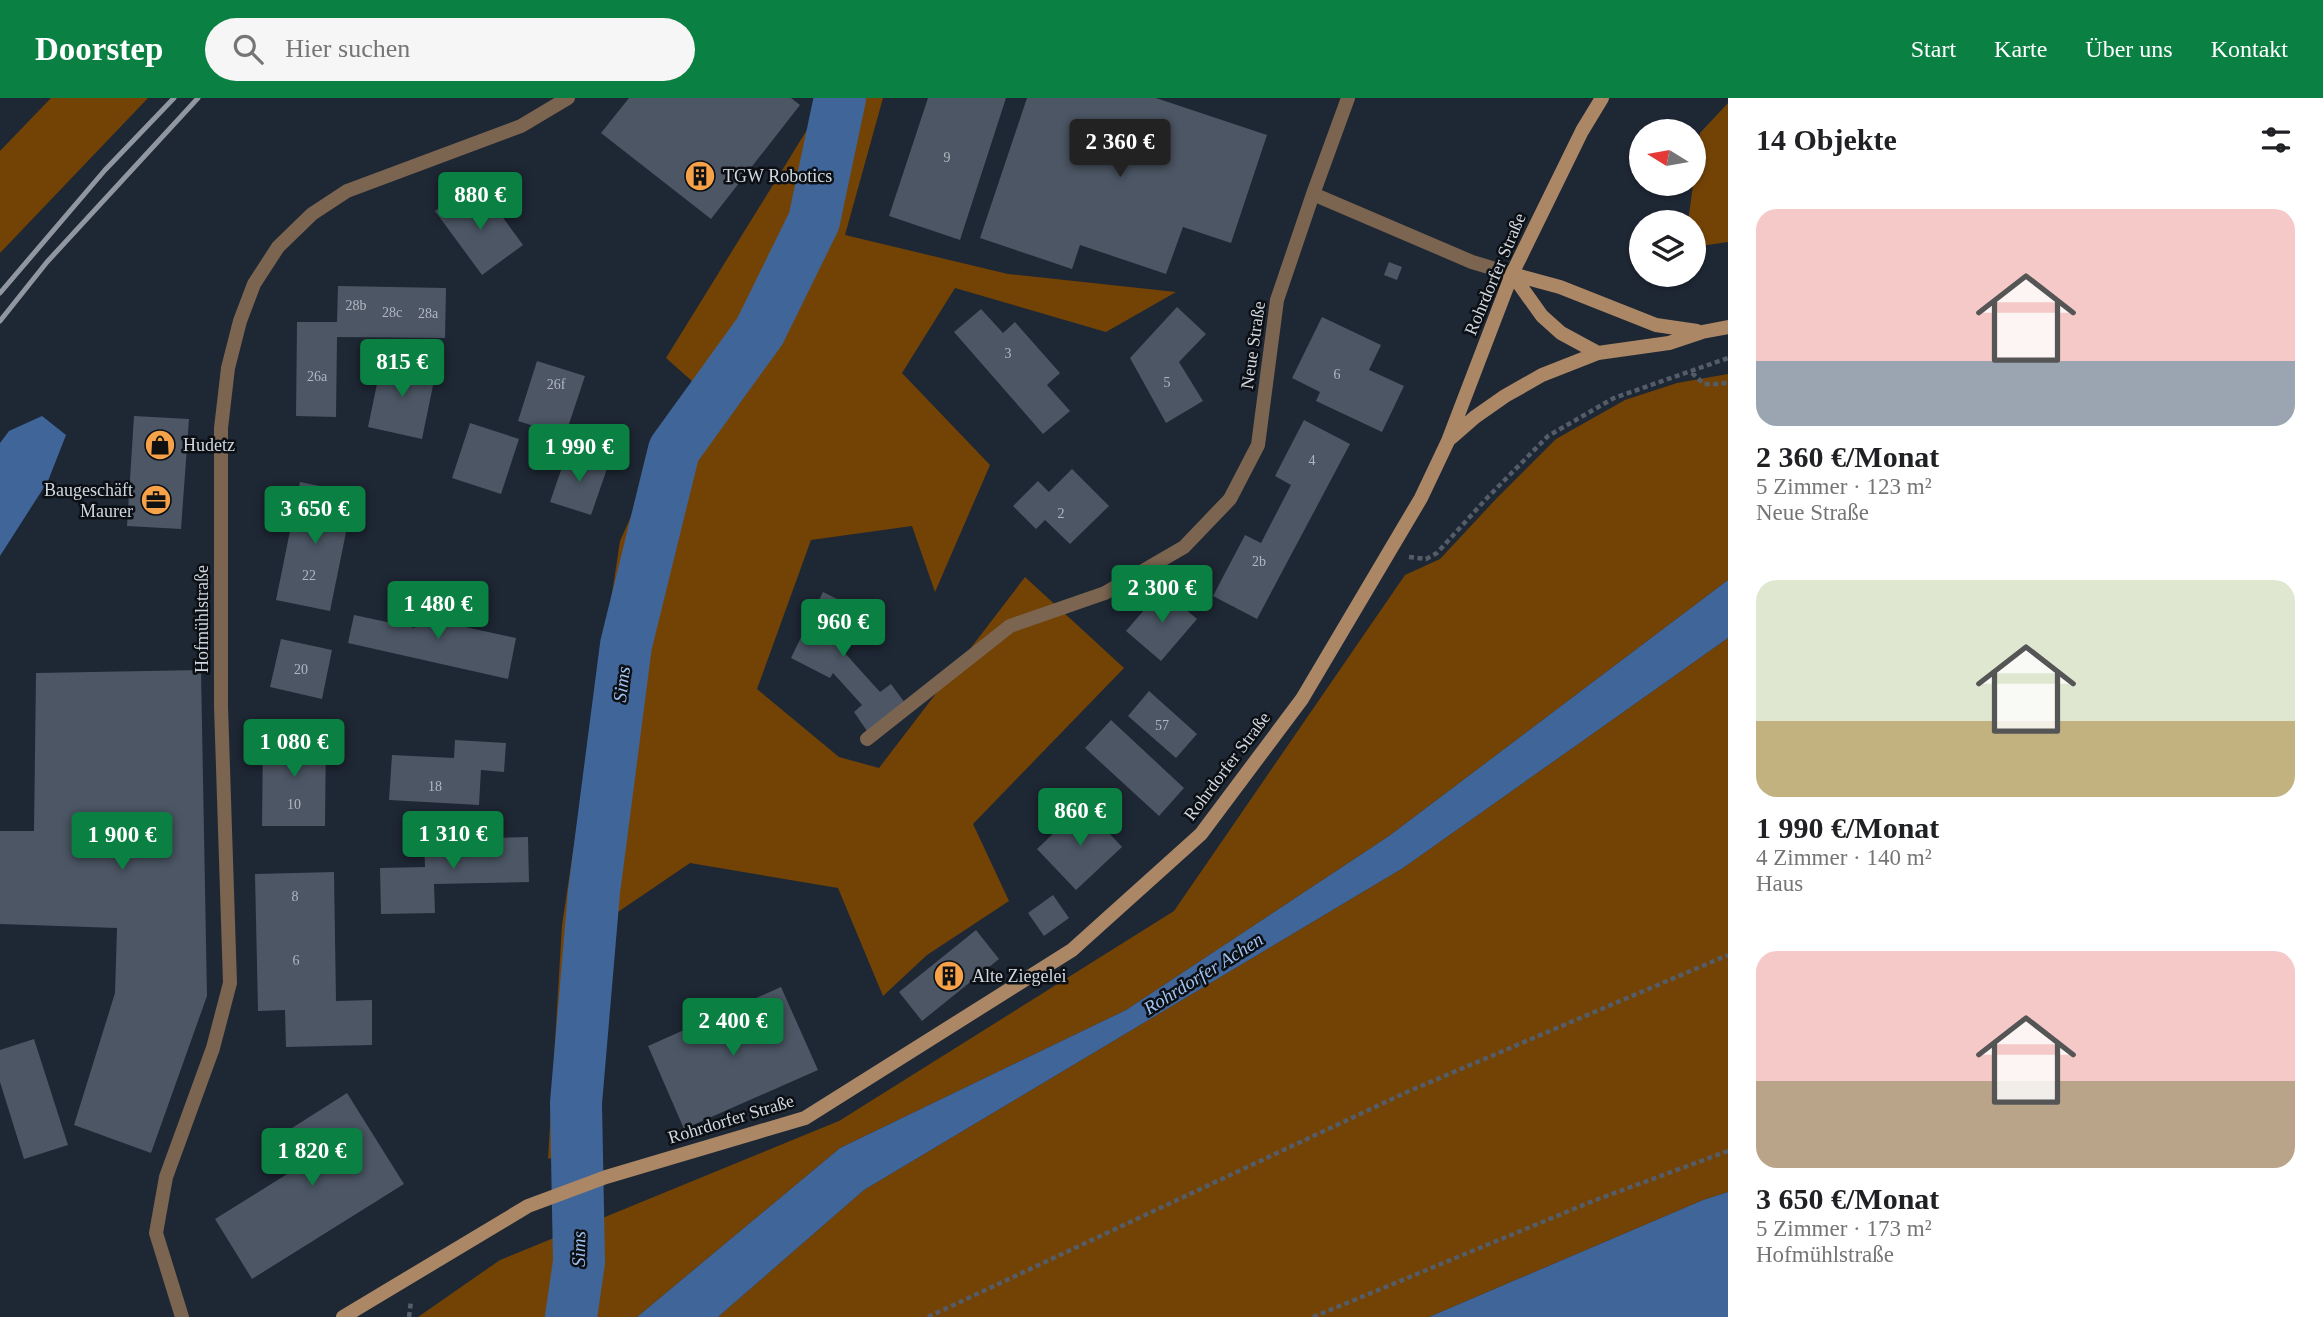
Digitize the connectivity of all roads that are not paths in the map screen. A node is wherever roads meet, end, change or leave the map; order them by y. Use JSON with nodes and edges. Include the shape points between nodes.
{"nodes":[{"id":1,"x":568,"y":98,"type":"edge"},
{"id":2,"x":1348,"y":98,"type":"edge"},
{"id":3,"x":1602,"y":98,"type":"edge"},
{"id":4,"x":1313,"y":194,"type":"junction"},
{"id":5,"x":1512,"y":274,"type":"junction"},
{"id":6,"x":1728,"y":327,"type":"edge"},
{"id":7,"x":1702,"y":332,"type":"junction"},
{"id":8,"x":1598,"y":353,"type":"junction"},
{"id":9,"x":1448,"y":442,"type":"junction"},
{"id":10,"x":867,"y":739,"type":"dead end"},
{"id":11,"x":182,"y":1317,"type":"edge"},
{"id":12,"x":343,"y":1317,"type":"edge"}],
"edges":[{"from":1,"to":11,"type":"street","name":"Hofmühlstraße","via":[[521,126],[347,191],[312,214],[278,247],[254,284],[240,321],[228,368],[222,428],[221,706],[230,983],[214,1048],[166,1177],[156,1233]]},
{"from":2,"to":4,"type":"street","name":"Neue Straße"},
{"from":3,"to":5,"type":"main road","name":"Rohrdorfer Straße"},
{"from":4,"to":5,"type":"street"},
{"from":4,"to":10,"type":"street","name":"Neue Straße","via":[[1277,300],[1258,445],[1230,499],[1184,547],[1105,593],[1010,626]]},
{"from":5,"to":7,"type":"main road","via":[[1560,287],[1656,325]]},
{"from":5,"to":8,"type":"main road","via":[[1542,316],[1561,333]]},
{"from":5,"to":9,"type":"main road","name":"Rohrdorfer Straße"},
{"from":6,"to":7,"type":"main road"},
{"from":7,"to":8,"type":"main road","via":[[1669,343]]},
{"from":8,"to":9,"type":"main road","via":[[1542,375],[1505,396]]},
{"from":9,"to":12,"type":"main road","name":"Rohrdorfer Straße","via":[[1421,498],[1302,699],[1201,834],[1072,950],[805,1118],[606,1177],[528,1206]]}]}
